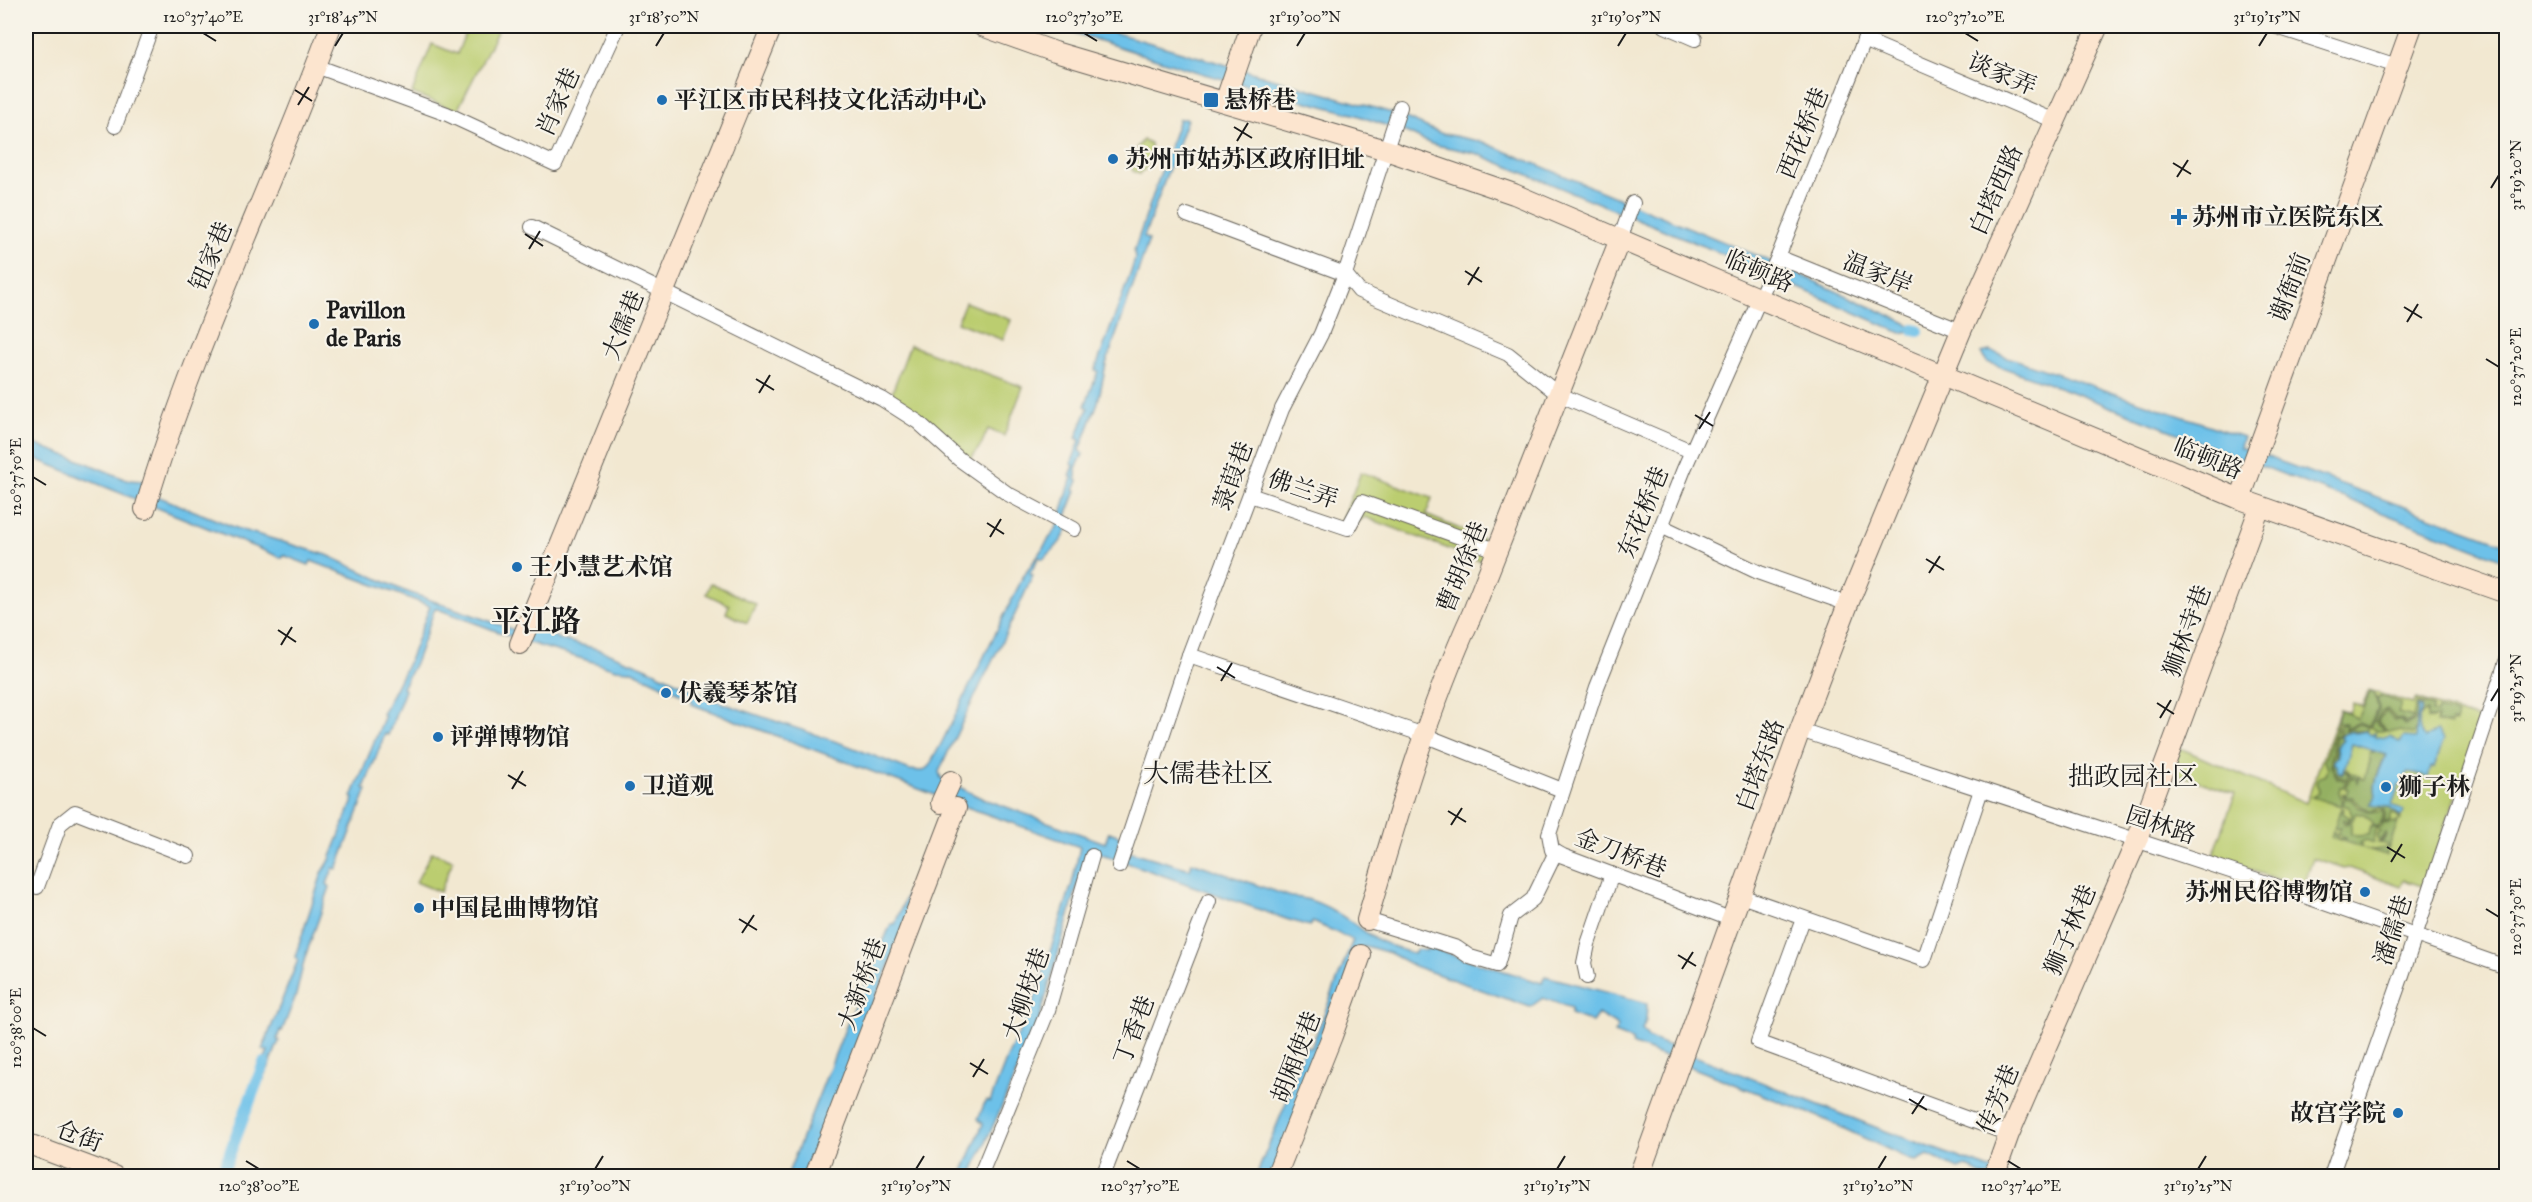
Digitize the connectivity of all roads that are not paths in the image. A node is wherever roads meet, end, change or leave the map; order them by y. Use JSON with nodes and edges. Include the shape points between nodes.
{"nodes":[{"id":1,"x":152,"y":26,"type":"edge"},
{"id":2,"x":331,"y":26,"type":"edge"},
{"id":3,"x":618,"y":26,"type":"edge"},
{"id":4,"x":772,"y":26,"type":"edge"},
{"id":5,"x":982,"y":26,"type":"edge"},
{"id":6,"x":1251,"y":26,"type":"edge"},
{"id":7,"x":1665,"y":26,"type":"edge"},
{"id":8,"x":1870,"y":26,"type":"edge"},
{"id":9,"x":2098,"y":26,"type":"edge"},
{"id":10,"x":2274,"y":26,"type":"edge"},
{"id":11,"x":2412,"y":26,"type":"edge"},
{"id":12,"x":1695,"y":39,"type":"dead end"},
{"id":13,"x":1864,"y":40,"type":"junction"},
{"id":14,"x":316,"y":66,"type":"junction"},
{"id":15,"x":2397,"y":66,"type":"junction"},
{"id":16,"x":1228,"y":94,"type":"junction"},
{"id":17,"x":1400,"y":110,"type":"dead end"},
{"id":18,"x":2055,"y":121,"type":"junction"},
{"id":19,"x":115,"y":126,"type":"dead end"},
{"id":20,"x":1386,"y":150,"type":"junction"},
{"id":21,"x":1634,"y":203,"type":"dead end"},
{"id":22,"x":1188,"y":215,"type":"dead end"},
{"id":23,"x":532,"y":227,"type":"dead end"},
{"id":24,"x":1620,"y":239,"type":"junction"},
{"id":25,"x":1777,"y":259,"type":"junction"},
{"id":26,"x":1345,"y":274,"type":"junction"},
{"id":27,"x":665,"y":292,"type":"junction"},
{"id":28,"x":1760,"y":299,"type":"junction"},
{"id":29,"x":1961,"y":331,"type":"junction"},
{"id":30,"x":1942,"y":376,"type":"junction"},
{"id":31,"x":1558,"y":394,"type":"junction"},
{"id":32,"x":1691,"y":451,"type":"junction"},
{"id":33,"x":1250,"y":495,"type":"junction"},
{"id":34,"x":2240,"y":499,"type":"junction"},
{"id":35,"x":147,"y":502,"type":"dead end"},
{"id":36,"x":2260,"y":507,"type":"junction"},
{"id":37,"x":1067,"y":526,"type":"dead end"},
{"id":38,"x":1661,"y":526,"type":"junction"},
{"id":39,"x":1497,"y":550,"type":"junction"},
{"id":40,"x":2506,"y":593,"type":"edge"},
{"id":41,"x":1848,"y":604,"type":"junction"},
{"id":42,"x":522,"y":639,"type":"dead end"},
{"id":43,"x":1189,"y":655,"type":"junction"},
{"id":44,"x":2506,"y":662,"type":"edge"},
{"id":45,"x":1800,"y":730,"type":"junction"},
{"id":46,"x":1424,"y":735,"type":"junction"},
{"id":47,"x":951,"y":781,"type":"dead end"},
{"id":48,"x":1562,"y":790,"type":"junction"},
{"id":49,"x":1981,"y":790,"type":"junction"},
{"id":50,"x":2137,"y":840,"type":"junction"},
{"id":51,"x":1556,"y":852,"type":"junction"},
{"id":52,"x":188,"y":856,"type":"dead end"},
{"id":53,"x":1092,"y":856,"type":"dead end"},
{"id":54,"x":1119,"y":865,"type":"dead end"},
{"id":55,"x":1612,"y":874,"type":"junction"},
{"id":56,"x":26,"y":882,"type":"edge"},
{"id":57,"x":1741,"y":896,"type":"junction"},
{"id":58,"x":1209,"y":901,"type":"dead end"},
{"id":59,"x":1803,"y":919,"type":"junction"},
{"id":60,"x":1367,"y":920,"type":"joint"},
{"id":61,"x":1733,"y":920,"type":"junction"},
{"id":62,"x":2415,"y":936,"type":"junction"},
{"id":63,"x":1361,"y":955,"type":"dead end"},
{"id":64,"x":2506,"y":967,"type":"edge"},
{"id":65,"x":1587,"y":977,"type":"dead end"},
{"id":66,"x":2050,"y":1041,"type":"joint"},
{"id":67,"x":2009,"y":1134,"type":"junction"},
{"id":68,"x":26,"y":1143,"type":"edge"},
{"id":69,"x":1995,"y":1174,"type":"edge"},
{"id":70,"x":114,"y":1176,"type":"edge"},
{"id":71,"x":815,"y":1176,"type":"edge"},
{"id":72,"x":980,"y":1176,"type":"edge"},
{"id":73,"x":1103,"y":1176,"type":"edge"},
{"id":74,"x":1276,"y":1176,"type":"edge"},
{"id":75,"x":1639,"y":1176,"type":"edge"},
{"id":76,"x":2331,"y":1176,"type":"edge"}],
"edges":[{"from":1,"to":19,"type":"street"},
{"from":2,"to":14,"type":"street","name":"钮家巷"},
{"from":3,"to":14,"type":"street","name":"肖家巷","via":[[555,164],[447,114]]},
{"from":4,"to":27,"type":"street","name":"大儒巷"},
{"from":5,"to":16,"type":"street","name":"临顿路","via":[[1055,52]]},
{"from":6,"to":16,"type":"street"},
{"from":7,"to":12,"type":"street"},
{"from":8,"to":13,"type":"street","name":"西花桥巷"},
{"from":9,"to":18,"type":"street","name":"白塔西路"},
{"from":10,"to":15,"type":"street"},
{"from":11,"to":15,"type":"street","name":"谢衙前"},
{"from":13,"to":18,"type":"street","name":"谈家弄"},
{"from":13,"to":25,"type":"street","name":"西花桥巷"},
{"from":14,"to":35,"type":"street","name":"钮家巷","via":[[210,326]]},
{"from":15,"to":34,"type":"street","name":"谢衙前"},
{"from":16,"to":20,"type":"street","name":"临顿路"},
{"from":17,"to":20,"type":"street","name":"菉葭巷"},
{"from":18,"to":29,"type":"street","name":"白塔西路"},
{"from":20,"to":24,"type":"street","name":"临顿路","via":[[1515,194]]},
{"from":20,"to":26,"type":"street","name":"菉葭巷"},
{"from":21,"to":24,"type":"street"},
{"from":22,"to":26,"type":"street"},
{"from":23,"to":27,"type":"street"},
{"from":24,"to":28,"type":"street","name":"临顿路"},
{"from":24,"to":31,"type":"street","name":"曹胡徐巷"},
{"from":25,"to":28,"type":"street","name":"东花桥巷"},
{"from":25,"to":29,"type":"street","name":"温家岸"},
{"from":26,"to":31,"type":"street","via":[[1359,291],[1508,354]]},
{"from":26,"to":33,"type":"street","name":"菉葭巷","via":[[1321,334],[1282,409]]},
{"from":27,"to":37,"type":"street","via":[[896,407],[1008,494]]},
{"from":27,"to":42,"type":"street","name":"大儒巷"},
{"from":28,"to":30,"type":"street","name":"临顿路"},
{"from":28,"to":32,"type":"street","name":"东花桥巷"},
{"from":29,"to":30,"type":"street","name":"白塔西路"},
{"from":30,"to":34,"type":"street","name":"临顿路"},
{"from":30,"to":41,"type":"street","name":"白塔东路"},
{"from":31,"to":32,"type":"street"},
{"from":31,"to":39,"type":"street","name":"曹胡徐巷"},
{"from":32,"to":38,"type":"street","name":"东花桥巷"},
{"from":33,"to":39,"type":"street","name":"佛兰弄","via":[[1348,528],[1362,502]]},
{"from":33,"to":43,"type":"street","name":"菉葭巷"},
{"from":34,"to":36,"type":"street","name":"临顿路"},
{"from":36,"to":40,"type":"street","name":"临顿路"},
{"from":36,"to":50,"type":"street","name":"狮林寺巷"},
{"from":38,"to":41,"type":"street","via":[[1760,573]]},
{"from":38,"to":48,"type":"street","name":"东花桥巷","via":[[1597,687]]},
{"from":39,"to":46,"type":"street","name":"曹胡徐巷"},
{"from":41,"to":45,"type":"street","name":"白塔东路"},
{"from":43,"to":46,"type":"street"},
{"from":43,"to":54,"type":"street","name":"菉葭巷"},
{"from":44,"to":62,"type":"street","name":"潘儒巷"},
{"from":45,"to":49,"type":"street","name":"园林路"},
{"from":45,"to":57,"type":"street","name":"白塔东路"},
{"from":46,"to":48,"type":"street"},
{"from":46,"to":60,"type":"street","name":"曹胡徐巷"},
{"from":47,"to":71,"type":"street","name":"大新桥巷","via":[[947,804]]},
{"from":48,"to":51,"type":"street","name":"金刀桥巷","via":[[1549,834],[1552,850]]},
{"from":49,"to":50,"type":"street","name":"园林路"},
{"from":49,"to":59,"type":"street","via":[[1924,960]]},
{"from":50,"to":62,"type":"street","name":"园林路"},
{"from":50,"to":66,"type":"street","name":"狮子林巷"},
{"from":51,"to":55,"type":"street","name":"金刀桥巷"},
{"from":51,"to":60,"type":"street","via":[[1533,899],[1511,916],[1497,965]]},
{"from":52,"to":56,"type":"street","via":[[75,812],[60,824],[38,887]]},
{"from":53,"to":72,"type":"street","name":"大柳枝巷","via":[[1048,1010]]},
{"from":55,"to":61,"type":"street","name":"金刀桥巷"},
{"from":55,"to":65,"type":"street","via":[[1588,945],[1584,963]]},
{"from":57,"to":59,"type":"street"},
{"from":57,"to":61,"type":"street","name":"白塔东路"},
{"from":58,"to":73,"type":"street","name":"丁香巷"},
{"from":59,"to":67,"type":"street","via":[[1758,1042]]},
{"from":61,"to":75,"type":"street","name":"白塔东路"},
{"from":62,"to":64,"type":"street","name":"园林路"},
{"from":62,"to":76,"type":"street","name":"潘儒巷"},
{"from":63,"to":74,"type":"street","name":"胡厢使巷"},
{"from":66,"to":67,"type":"street","name":"传芳巷"},
{"from":67,"to":69,"type":"street","name":"传芳巷"},
{"from":68,"to":70,"type":"street","name":"仓街"}]}
